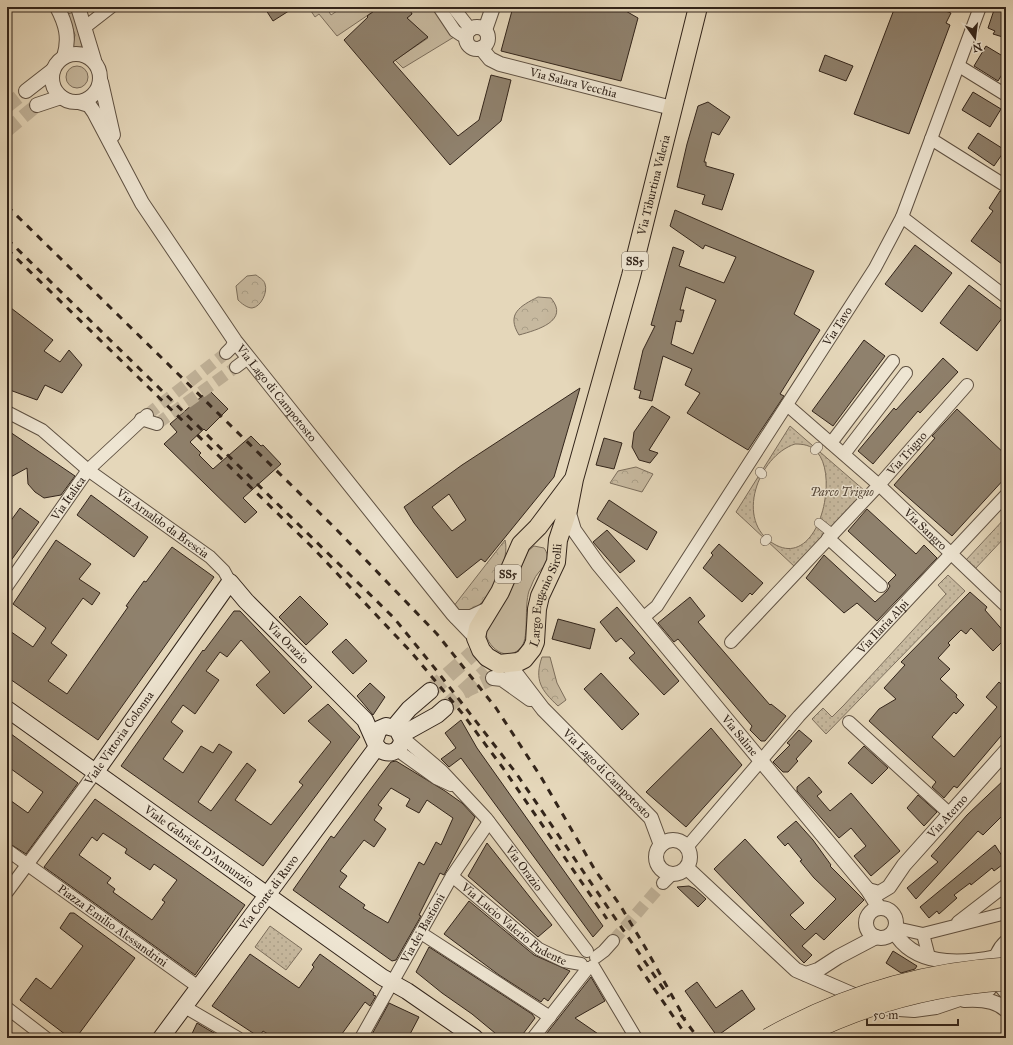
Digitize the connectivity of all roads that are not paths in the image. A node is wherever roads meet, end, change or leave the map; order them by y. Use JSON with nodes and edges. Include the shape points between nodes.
{"nodes":[{"id":1,"x":57,"y":7,"type":"edge"},
{"id":2,"x":78,"y":7,"type":"edge"},
{"id":3,"x":111,"y":7,"type":"edge"},
{"id":4,"x":439,"y":7,"type":"edge"},
{"id":5,"x":453,"y":7,"type":"edge"},
{"id":6,"x":493,"y":7,"type":"edge"},
{"id":7,"x":698,"y":7,"type":"edge"},
{"id":8,"x":980,"y":7,"type":"edge"},
{"id":9,"x":84,"y":28,"type":"junction"},
{"id":10,"x":485,"y":30,"type":"junction"},
{"id":11,"x":469,"y":32,"type":"junction"},
{"id":12,"x":481,"y":48,"type":"junction"},
{"id":13,"x":64,"y":57,"type":"junction"},
{"id":14,"x":94,"y":60,"type":"junction"},
{"id":15,"x":959,"y":66,"type":"junction"},
{"id":16,"x":53,"y":70,"type":"junction"},
{"id":17,"x":101,"y":82,"type":"junction"},
{"id":18,"x":26,"y":91,"type":"tunnel mouth"},
{"id":19,"x":1006,"y":95,"type":"edge"},
{"id":20,"x":61,"y":97,"type":"junction"},
{"id":21,"x":79,"y":102,"type":"junction"},
{"id":22,"x":37,"y":105,"type":"tunnel mouth"},
{"id":23,"x":672,"y":108,"type":"junction"},
{"id":24,"x":932,"y":140,"type":"junction"},
{"id":25,"x":118,"y":155,"type":"junction"},
{"id":26,"x":1006,"y":186,"type":"edge"},
{"id":27,"x":902,"y":217,"type":"junction"},
{"id":28,"x":1006,"y":297,"type":"edge"},
{"id":29,"x":235,"y":341,"type":"junction"},
{"id":30,"x":226,"y":353,"type":"tunnel mouth"},
{"id":31,"x":250,"y":360,"type":"junction"},
{"id":32,"x":893,"y":361,"type":"dead end"},
{"id":33,"x":236,"y":367,"type":"tunnel mouth"},
{"id":34,"x":906,"y":373,"type":"dead end"},
{"id":35,"x":967,"y":385,"type":"dead end"},
{"id":36,"x":787,"y":405,"type":"junction"},
{"id":37,"x":7,"y":412,"type":"edge"},
{"id":38,"x":157,"y":424,"type":"dead end"},
{"id":39,"x":830,"y":443,"type":"junction"},
{"id":40,"x":844,"y":454,"type":"junction"},
{"id":41,"x":88,"y":470,"type":"junction"},
{"id":42,"x":574,"y":478,"type":"junction"},
{"id":43,"x":879,"y":484,"type":"junction"},
{"id":44,"x":1006,"y":495,"type":"edge"},
{"id":45,"x":568,"y":510,"type":"junction"},
{"id":46,"x":819,"y":522,"type":"dead end"},
{"id":47,"x":829,"y":535,"type":"junction"},
{"id":48,"x":527,"y":539,"type":"junction"},
{"id":49,"x":558,"y":540,"type":"junction"},
{"id":50,"x":952,"y":553,"type":"junction"},
{"id":51,"x":598,"y":564,"type":"junction"},
{"id":52,"x":230,"y":582,"type":"junction"},
{"id":53,"x":7,"y":586,"type":"edge"},
{"id":54,"x":881,"y":586,"type":"dead end"},
{"id":55,"x":1006,"y":606,"type":"edge"},
{"id":56,"x":488,"y":609,"type":"junction"},
{"id":57,"x":456,"y":617,"type":"junction"},
{"id":58,"x":644,"y":617,"type":"junction"},
{"id":59,"x":731,"y":642,"type":"dead end"},
{"id":60,"x":476,"y":646,"type":"junction"},
{"id":61,"x":496,"y":669,"type":"junction"},
{"id":62,"x":430,"y":691,"type":"tunnel mouth"},
{"id":63,"x":445,"y":708,"type":"tunnel mouth"},
{"id":64,"x":7,"y":709,"type":"edge"},
{"id":65,"x":543,"y":709,"type":"junction"},
{"id":66,"x":849,"y":722,"type":"dead end"},
{"id":67,"x":390,"y":737,"type":"junction"},
{"id":68,"x":1006,"y":751,"type":"edge"},
{"id":69,"x":761,"y":760,"type":"junction"},
{"id":70,"x":95,"y":773,"type":"junction"},
{"id":71,"x":950,"y":814,"type":"junction"},
{"id":72,"x":489,"y":822,"type":"junction"},
{"id":73,"x":661,"y":845,"type":"junction"},
{"id":74,"x":687,"y":847,"type":"junction"},
{"id":75,"x":7,"y":850,"type":"edge"},
{"id":76,"x":28,"y":864,"type":"junction"},
{"id":77,"x":687,"y":868,"type":"junction"},
{"id":78,"x":452,"y":876,"type":"junction"},
{"id":79,"x":1006,"y":884,"type":"edge"},
{"id":80,"x":890,"y":886,"type":"junction"},
{"id":81,"x":868,"y":890,"type":"junction"},
{"id":82,"x":7,"y":892,"type":"edge"},
{"id":83,"x":266,"y":894,"type":"junction"},
{"id":84,"x":884,"y":910,"type":"junction"},
{"id":85,"x":1006,"y":913,"type":"edge"},
{"id":86,"x":895,"y":930,"type":"junction"},
{"id":87,"x":421,"y":933,"type":"junction"},
{"id":88,"x":923,"y":934,"type":"junction"},
{"id":89,"x":876,"y":937,"type":"junction"},
{"id":90,"x":613,"y":941,"type":"tunnel mouth"},
{"id":91,"x":1006,"y":942,"type":"edge"},
{"id":92,"x":929,"y":957,"type":"junction"},
{"id":93,"x":589,"y":961,"type":"junction"},
{"id":94,"x":1001,"y":962,"type":"edge"},
{"id":95,"x":806,"y":974,"type":"junction"},
{"id":96,"x":392,"y":983,"type":"junction"},
{"id":97,"x":197,"y":986,"type":"junction"},
{"id":98,"x":1005,"y":989,"type":"edge"},
{"id":99,"x":946,"y":1004,"type":"junction"},
{"id":100,"x":183,"y":1006,"type":"junction"},
{"id":101,"x":7,"y":1008,"type":"edge"},
{"id":102,"x":1006,"y":1010,"type":"edge"},
{"id":103,"x":550,"y":1018,"type":"junction"},
{"id":104,"x":46,"y":1038,"type":"edge"},
{"id":105,"x":160,"y":1038,"type":"edge"},
{"id":106,"x":238,"y":1038,"type":"edge"},
{"id":107,"x":361,"y":1038,"type":"edge"},
{"id":108,"x":475,"y":1038,"type":"edge"},
{"id":109,"x":533,"y":1038,"type":"edge"},
{"id":110,"x":636,"y":1038,"type":"edge"},
{"id":111,"x":768,"y":1038,"type":"edge"},
{"id":112,"x":797,"y":1038,"type":"edge"}],
"edges":[{"from":1,"to":13,"type":"street","via":[[68,39]]},
{"from":2,"to":9,"type":"street"},
{"from":3,"to":9,"type":"street"},
{"from":4,"to":11,"type":"street","via":[[455,31],[461,35]]},
{"from":5,"to":11,"type":"street"},
{"from":6,"to":10,"type":"street"},
{"from":7,"to":23,"type":"main road","name":"Via Tiburtina Valeria","number":"SS5"},
{"from":8,"to":15,"type":"street","name":"Via Tavo"},
{"from":9,"to":14,"type":"street"},
{"from":10,"to":11,"type":"street","via":[[478,27]]},
{"from":10,"to":12,"type":"street","via":[[488,40]]},
{"from":11,"to":12,"type":"street","via":[[469,46]]},
{"from":12,"to":23,"type":"street","name":"Via Salara Vecchia","via":[[490,59],[500,64]]},
{"from":13,"to":14,"type":"street","via":[[76,53]]},
{"from":13,"to":16,"type":"street"},
{"from":14,"to":17,"type":"street","via":[[101,74]]},
{"from":15,"to":19,"type":"street"},
{"from":15,"to":24,"type":"street","name":"Via Tavo"},
{"from":16,"to":18,"type":"street"},
{"from":16,"to":20,"type":"street","via":[[53,85]]},
{"from":17,"to":21,"type":"street","via":[[93,95]]},
{"from":17,"to":25,"type":"street","name":"Via Lago di Campotosto"},
{"from":20,"to":21,"type":"street"},
{"from":20,"to":22,"type":"street"},
{"from":21,"to":25,"type":"street","name":"Via Lago di Campotosto","via":[[89,105]]},
{"from":23,"to":42,"type":"main road","name":"Via Tiburtina Valeria","number":"SS5","via":[[631,276]]},
{"from":24,"to":26,"type":"street"},
{"from":24,"to":27,"type":"street","name":"Via Tavo"},
{"from":25,"to":29,"type":"street","name":"Via Lago di Campotosto","via":[[142,203]]},
{"from":27,"to":28,"type":"street"},
{"from":27,"to":36,"type":"street","name":"Via Tavo","via":[[875,268]]},
{"from":29,"to":30,"type":"street"},
{"from":29,"to":31,"type":"street","name":"Via Lago di Campotosto"},
{"from":31,"to":33,"type":"street"},
{"from":31,"to":57,"type":"street","name":"Via Lago di Campotosto"},
{"from":32,"to":39,"type":"street"},
{"from":34,"to":40,"type":"street"},
{"from":35,"to":43,"type":"street","name":"Via Trigno"},
{"from":36,"to":39,"type":"street","name":"Via Sangro"},
{"from":36,"to":58,"type":"street","name":"Via Tavo","via":[[657,606]]},
{"from":37,"to":41,"type":"street","name":"Via Arnaldo da Brescia","via":[[42,430]]},
{"from":38,"to":41,"type":"street","name":"Via Italica","via":[[144,417]]},
{"from":39,"to":40,"type":"street","name":"Via Sangro"},
{"from":40,"to":43,"type":"street","name":"Via Sangro"},
{"from":41,"to":52,"type":"street","name":"Via Arnaldo da Brescia","via":[[210,557],[224,571]]},
{"from":41,"to":53,"type":"street","name":"Via Italica"},
{"from":42,"to":45,"type":"main road","name":"Via Tiburtina Valeria","number":"SS5"},
{"from":42,"to":48,"type":"main road","name":"Via Tiburtina Valeria","number":"SS5"},
{"from":43,"to":47,"type":"street","name":"Via Trigno"},
{"from":43,"to":50,"type":"street","name":"Via Sangro"},
{"from":44,"to":50,"type":"street","name":"Via Ilaria Alpi"},
{"from":45,"to":49,"type":"main road","name":"Via Tiburtina Valeria","number":"SS5"},
{"from":45,"to":51,"type":"street","name":"Via Saline","via":[[576,534]]},
{"from":46,"to":47,"type":"street"},
{"from":47,"to":54,"type":"street"},
{"from":47,"to":59,"type":"street","name":"Via Trigno"},
{"from":48,"to":49,"type":"main road","name":"Largo Eugenio Sirolli","via":[[543,536]]},
{"from":48,"to":56,"type":"main road","number":"SS5","via":[[521,544],[503,585]]},
{"from":49,"to":51,"type":"street","name":"Via Saline","via":[[572,546]]},
{"from":49,"to":61,"type":"main road","name":"Largo Eugenio Sirolli","number":"SS5","via":[[556,562],[540,596],[532,649],[524,659]]},
{"from":50,"to":55,"type":"street","name":"Via Sangro"},
{"from":50,"to":69,"type":"street","name":"Via Ilaria Alpi"},
{"from":51,"to":58,"type":"street","name":"Via Saline"},
{"from":52,"to":67,"type":"main road","name":"Via Orazio","via":[[365,720]]},
{"from":52,"to":70,"type":"main road","name":"Viale Vittoria Colonna"},
{"from":56,"to":57,"type":"street","via":[[471,617]]},
{"from":56,"to":60,"type":"main road","number":"SS5","via":[[478,628]]},
{"from":57,"to":60,"type":"street","name":"Via Lago di Campotosto"},
{"from":58,"to":69,"type":"street","name":"Via Saline"},
{"from":60,"to":61,"type":"main road"},
{"from":61,"to":65,"type":"street","name":"Via Lago di Campotosto","via":[[502,679]]},
{"from":61,"to":65,"type":"street","name":"Via Lago di Campotosto","via":[[514,671]]},
{"from":62,"to":67,"type":"main road","via":[[409,709]]},
{"from":63,"to":67,"type":"main road","via":[[437,715]]},
{"from":64,"to":70,"type":"main road","name":"Viale Gabriele D'Annunzio"},
{"from":65,"to":73,"type":"street","name":"Via Lago di Campotosto","via":[[651,818]]},
{"from":66,"to":71,"type":"street"},
{"from":67,"to":72,"type":"street","name":"Via Orazio","via":[[436,778],[458,788]]},
{"from":67,"to":83,"type":"main road","name":"Via Conte di Ruvo"},
{"from":68,"to":71,"type":"street","name":"Via Aterno"},
{"from":69,"to":74,"type":"street","name":"Via Ilaria Alpi"},
{"from":69,"to":81,"type":"street","name":"Via Saline"},
{"from":70,"to":76,"type":"street","name":"Viale Vittoria Colonna"},
{"from":70,"to":83,"type":"main road","name":"Viale Gabriele D'Annunzio"},
{"from":71,"to":80,"type":"street","name":"Via Aterno","via":[[904,865]]},
{"from":72,"to":78,"type":"street","name":"Via dei Bastioni"},
{"from":72,"to":93,"type":"street","name":"Via Orazio"},
{"from":73,"to":74,"type":"street","via":[[674,840]]},
{"from":73,"to":77,"type":"street","via":[[656,861],[667,873],[680,873]]},
{"from":74,"to":77,"type":"street","via":[[691,858]]},
{"from":75,"to":76,"type":"street","name":"Piazza Emilio Alessandrini"},
{"from":76,"to":82,"type":"street","name":"Viale Vittoria Colonna"},
{"from":76,"to":97,"type":"street","name":"Piazza Emilio Alessandrini"},
{"from":77,"to":95,"type":"street","via":[[796,970]]},
{"from":78,"to":87,"type":"street","name":"Via dei Bastioni"},
{"from":78,"to":93,"type":"street","name":"Via Lucio Valerio Pudente","via":[[539,949],[564,961]]},
{"from":79,"to":88,"type":"street","via":[[959,921]]},
{"from":80,"to":81,"type":"street","via":[[879,893]]},
{"from":80,"to":84,"type":"street","name":"Via Aterno","via":[[890,904]]},
{"from":81,"to":84,"type":"street","name":"Via Saline"},
{"from":83,"to":96,"type":"main road","name":"Viale Gabriele D'Annunzio"},
{"from":83,"to":97,"type":"main road","name":"Via Conte di Ruvo"},
{"from":84,"to":86,"type":"street","via":[[896,918]]},
{"from":84,"to":89,"type":"street","via":[[870,914],[866,924],[870,933]]},
{"from":85,"to":88,"type":"street"},
{"from":86,"to":88,"type":"street"},
{"from":86,"to":89,"type":"street","via":[[884,938]]},
{"from":86,"to":92,"type":"street","via":[[906,945]]},
{"from":87,"to":96,"type":"street","name":"Via dei Bastioni"},
{"from":87,"to":103,"type":"street"},
{"from":88,"to":92,"type":"street"},
{"from":89,"to":95,"type":"street","via":[[818,970]]},
{"from":90,"to":93,"type":"street","via":[[600,955]]},
{"from":91,"to":94,"type":"street"},
{"from":92,"to":94,"type":"street","via":[[940,961]]},
{"from":93,"to":103,"type":"street"},
{"from":93,"to":110,"type":"street","name":"Via Orazio"},
{"from":94,"to":98,"type":"street","via":[[995,974]]},
{"from":94,"to":111,"type":"highway","bridge":true,"via":[[886,988],[826,1009]]},
{"from":95,"to":99,"type":"street","via":[[884,1008],[914,1010]]},
{"from":96,"to":107,"type":"street","name":"Via dei Bastioni"},
{"from":96,"to":108,"type":"main road","name":"Viale Gabriele D'Annunzio"},
{"from":97,"to":100,"type":"main road","name":"Via Conte di Ruvo"},
{"from":98,"to":99,"type":"street","via":[[982,990]]},
{"from":98,"to":112,"type":"highway","bridge":true,"via":[[939,989],[899,998],[847,1015]]},
{"from":99,"to":102,"type":"street","via":[[982,1000]]},
{"from":100,"to":105,"type":"main road","name":"Via Conte di Ruvo"},
{"from":100,"to":106,"type":"street"},
{"from":101,"to":104,"type":"street"},
{"from":103,"to":109,"type":"street"}]}
